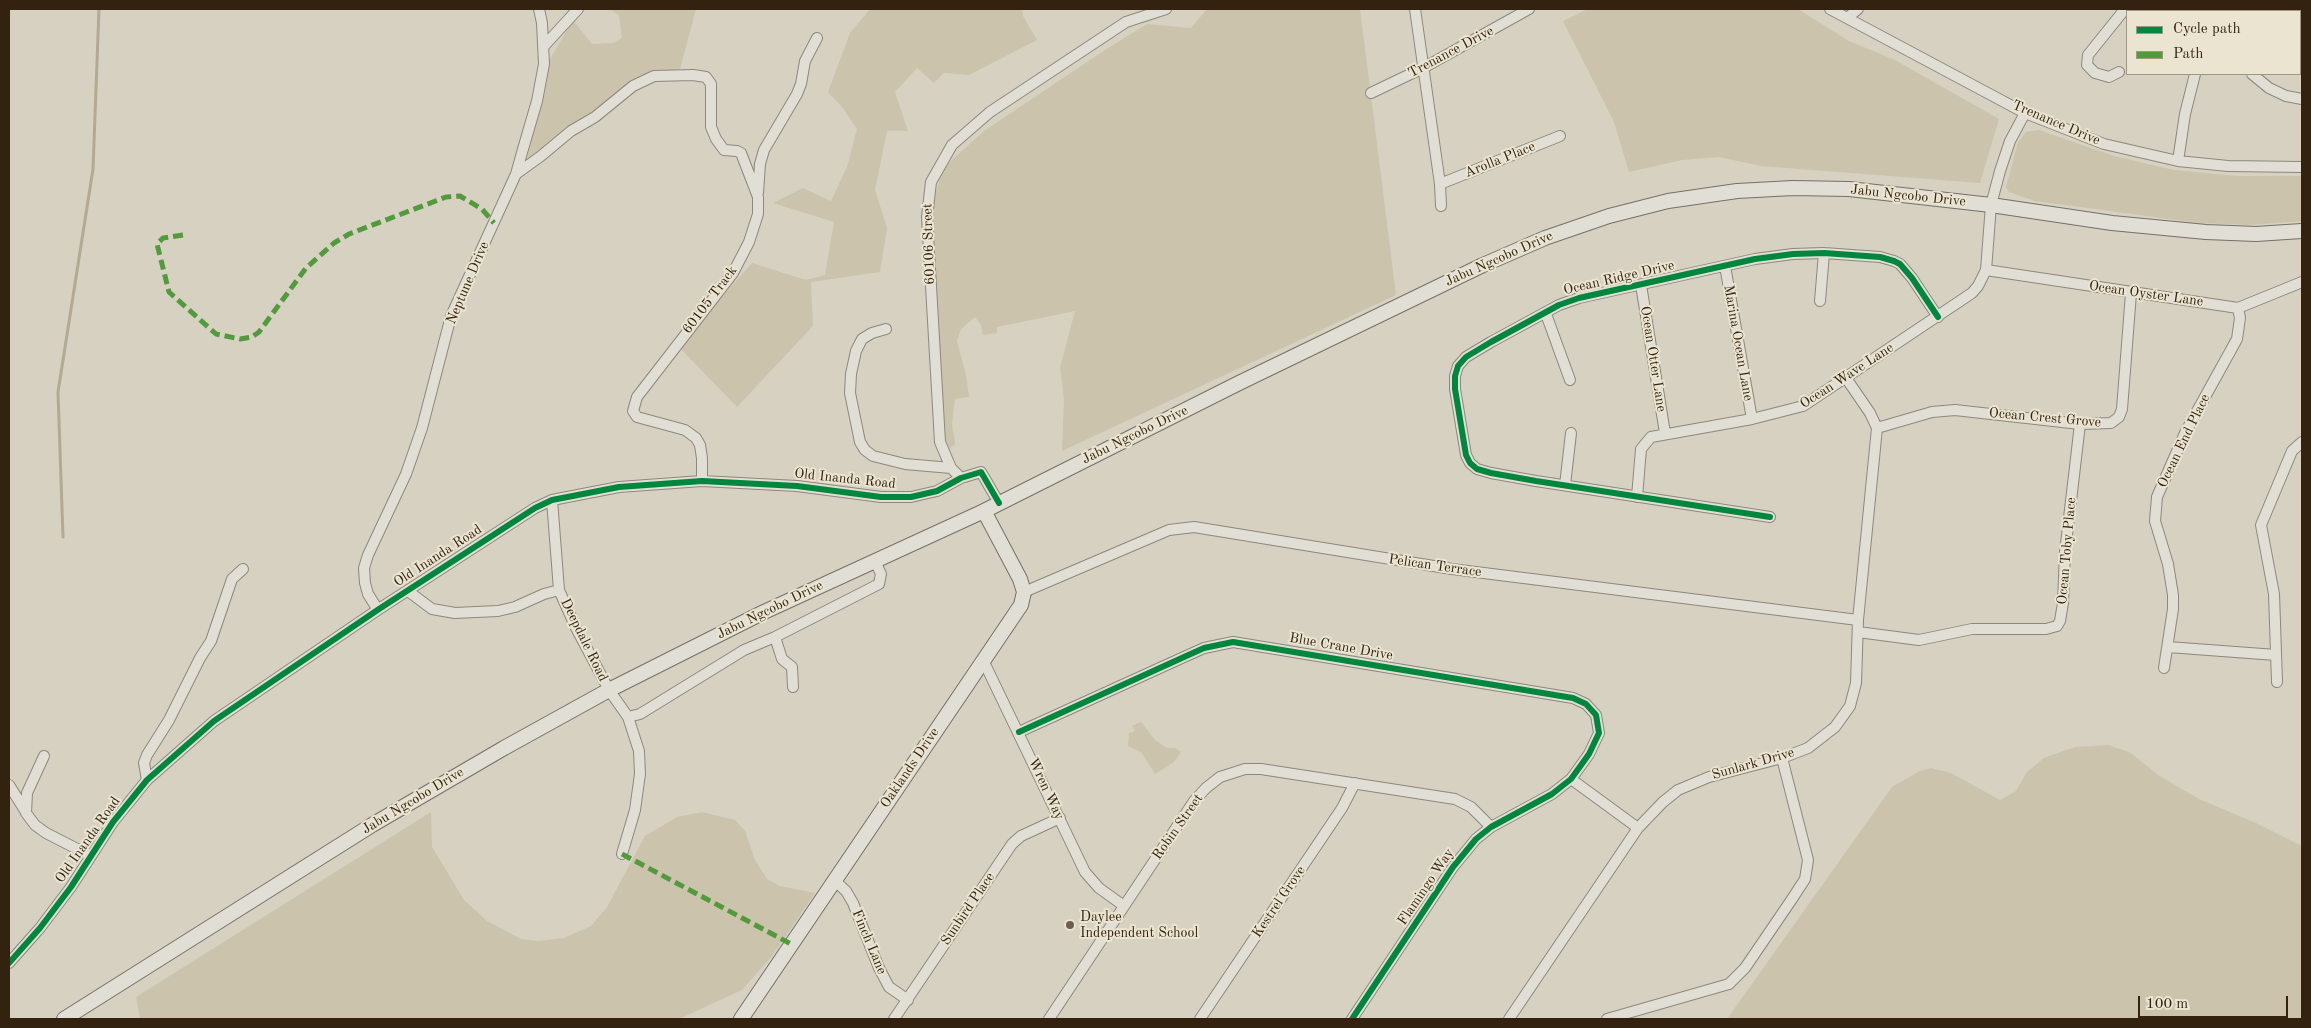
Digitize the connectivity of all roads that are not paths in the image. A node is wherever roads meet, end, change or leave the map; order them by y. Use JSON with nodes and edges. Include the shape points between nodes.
{"nodes":[{"id":1,"x":539,"y":9,"type":"edge"},
{"id":2,"x":578,"y":9,"type":"edge"},
{"id":3,"x":1166,"y":9,"type":"edge"},
{"id":4,"x":1415,"y":9,"type":"edge"},
{"id":5,"x":1529,"y":9,"type":"edge"},
{"id":6,"x":1830,"y":9,"type":"edge"},
{"id":7,"x":1858,"y":9,"type":"edge"},
{"id":8,"x":2125,"y":9,"type":"edge"},
{"id":9,"x":1847,"y":18,"type":"junction"},
{"id":10,"x":817,"y":38,"type":"dead end"},
{"id":11,"x":544,"y":46,"type":"junction"},
{"id":12,"x":1423,"y":68,"type":"junction"},
{"id":13,"x":2120,"y":72,"type":"dead end"},
{"id":14,"x":2195,"y":75,"type":"edge"},
{"id":15,"x":2253,"y":75,"type":"edge"},
{"id":16,"x":1371,"y":93,"type":"dead end"},
{"id":17,"x":2302,"y":99,"type":"edge"},
{"id":18,"x":2026,"y":113,"type":"junction"},
{"id":19,"x":1560,"y":136,"type":"dead end"},
{"id":20,"x":2178,"y":161,"type":"junction"},
{"id":21,"x":2302,"y":167,"type":"edge"},
{"id":22,"x":516,"y":174,"type":"junction"},
{"id":23,"x":1440,"y":184,"type":"junction"},
{"id":24,"x":758,"y":197,"type":"junction"},
{"id":25,"x":1991,"y":205,"type":"junction"},
{"id":26,"x":1440,"y":206,"type":"dead end"},
{"id":27,"x":2302,"y":231,"type":"edge"},
{"id":28,"x":1824,"y":253,"type":"junction"},
{"id":29,"x":1725,"y":266,"type":"junction"},
{"id":30,"x":1986,"y":270,"type":"junction"},
{"id":31,"x":2302,"y":282,"type":"edge"},
{"id":32,"x":1641,"y":285,"type":"junction"},
{"id":33,"x":2131,"y":293,"type":"junction"},
{"id":34,"x":1820,"y":301,"type":"dead end"},
{"id":35,"x":2238,"y":308,"type":"junction"},
{"id":36,"x":1546,"y":314,"type":"junction"},
{"id":37,"x":1938,"y":317,"type":"junction"},
{"id":38,"x":886,"y":329,"type":"dead end"},
{"id":39,"x":1846,"y":378,"type":"junction"},
{"id":40,"x":1570,"y":380,"type":"dead end"},
{"id":41,"x":1752,"y":419,"type":"junction"},
{"id":42,"x":2080,"y":424,"type":"junction"},
{"id":43,"x":1877,"y":428,"type":"junction"},
{"id":44,"x":1571,"y":433,"type":"dead end"},
{"id":45,"x":1665,"y":434,"type":"junction"},
{"id":46,"x":2302,"y":442,"type":"edge"},
{"id":47,"x":951,"y":468,"type":"junction"},
{"id":48,"x":961,"y":478,"type":"junction"},
{"id":49,"x":702,"y":481,"type":"junction"},
{"id":50,"x":1565,"y":485,"type":"junction"},
{"id":51,"x":1637,"y":497,"type":"junction"},
{"id":52,"x":552,"y":500,"type":"junction"},
{"id":53,"x":999,"y":503,"type":"junction"},
{"id":54,"x":984,"y":511,"type":"junction"},
{"id":55,"x":1770,"y":517,"type":"dead end"},
{"id":56,"x":875,"y":561,"type":"junction"},
{"id":57,"x":243,"y":569,"type":"dead end"},
{"id":58,"x":559,"y":590,"type":"junction"},
{"id":59,"x":408,"y":591,"type":"junction"},
{"id":60,"x":1024,"y":592,"type":"junction"},
{"id":61,"x":378,"y":610,"type":"junction"},
{"id":62,"x":1858,"y":620,"type":"junction"},
{"id":63,"x":1858,"y":632,"type":"junction"},
{"id":64,"x":775,"y":637,"type":"junction"},
{"id":65,"x":2168,"y":647,"type":"junction"},
{"id":66,"x":2276,"y":655,"type":"junction"},
{"id":67,"x":983,"y":660,"type":"junction"},
{"id":68,"x":2164,"y":668,"type":"dead end"},
{"id":69,"x":2277,"y":682,"type":"dead end"},
{"id":70,"x":792,"y":687,"type":"dead end"},
{"id":71,"x":609,"y":690,"type":"junction"},
{"id":72,"x":628,"y":717,"type":"junction"},
{"id":73,"x":1019,"y":732,"type":"junction"},
{"id":74,"x":44,"y":756,"type":"dead end"},
{"id":75,"x":1782,"y":758,"type":"junction"},
{"id":76,"x":1571,"y":779,"type":"junction"},
{"id":77,"x":147,"y":780,"type":"junction"},
{"id":78,"x":1355,"y":783,"type":"junction"},
{"id":79,"x":9,"y":785,"type":"edge"},
{"id":80,"x":26,"y":813,"type":"junction"},
{"id":81,"x":1060,"y":818,"type":"junction"},
{"id":82,"x":1491,"y":827,"type":"junction"},
{"id":83,"x":1638,"y":828,"type":"junction"},
{"id":84,"x":622,"y":854,"type":"dead end"},
{"id":85,"x":91,"y":856,"type":"junction"},
{"id":86,"x":834,"y":880,"type":"junction"},
{"id":87,"x":1124,"y":906,"type":"junction"},
{"id":88,"x":9,"y":963,"type":"edge"},
{"id":89,"x":908,"y":1000,"type":"junction"},
{"id":90,"x":64,"y":1019,"type":"edge"},
{"id":91,"x":741,"y":1019,"type":"edge"},
{"id":92,"x":894,"y":1019,"type":"edge"},
{"id":93,"x":1050,"y":1019,"type":"edge"},
{"id":94,"x":1200,"y":1019,"type":"edge"},
{"id":95,"x":1352,"y":1019,"type":"edge"},
{"id":96,"x":1509,"y":1019,"type":"edge"},
{"id":97,"x":1607,"y":1019,"type":"edge"}],
"edges":[{"from":1,"to":11,"type":"street","name":"Neptune Drive"},
{"from":2,"to":11,"type":"street"},
{"from":3,"to":47,"type":"street","name":"60106 Street","via":[[1126,22],[1010,98],[952,145],[935,174],[927,199],[927,217],[937,416],[940,442]]},
{"from":4,"to":12,"type":"street"},
{"from":5,"to":12,"type":"street","name":"Trenance Drive"},
{"from":6,"to":9,"type":"street","name":"Trenance Drive"},
{"from":7,"to":9,"type":"street"},
{"from":8,"to":13,"type":"street","via":[[2088,55],[2087,65],[2108,77]]},
{"from":9,"to":18,"type":"street","name":"Trenance Drive"},
{"from":10,"to":24,"type":"street","via":[[805,61],[797,94],[764,150]]},
{"from":11,"to":22,"type":"street","name":"Neptune Drive","via":[[537,101]]},
{"from":12,"to":16,"type":"street","name":"Trenance Drive"},
{"from":12,"to":23,"type":"street"},
{"from":14,"to":20,"type":"street"},
{"from":15,"to":17,"type":"street","via":[[2269,88]]},
{"from":18,"to":20,"type":"street","name":"Trenance Drive","via":[[2104,144]]},
{"from":18,"to":25,"type":"street","name":"Ocean Wave Lane","via":[[2007,149]]},
{"from":19,"to":23,"type":"street","name":"Arolla Place"},
{"from":20,"to":21,"type":"street","name":"Trenance Drive","via":[[2228,166]]},
{"from":22,"to":24,"type":"street","name":"60105 Track","via":[[633,86],[654,76],[693,75],[706,77],[711,84],[711,127],[724,150],[741,153]]},
{"from":22,"to":61,"type":"street","name":"Neptune Drive","via":[[455,307],[406,474],[368,555],[364,568],[365,582]]},
{"from":23,"to":26,"type":"street"},
{"from":24,"to":49,"type":"street","name":"60105 Track","via":[[758,214],[749,242],[733,273],[637,397],[633,411],[637,417],[685,430],[696,438],[702,458]]},
{"from":25,"to":27,"type":"main road","name":"Jabu Ngcobo Drive","via":[[2112,223],[2206,232],[2256,234]]},
{"from":25,"to":30,"type":"street","name":"Ocean Wave Lane"},
{"from":25,"to":53,"type":"main road","name":"Jabu Ngcobo Drive","via":[[1850,189],[1793,188],[1737,191],[1677,200],[1609,216],[1545,238],[1483,265]]},
{"from":28,"to":29,"type":"street","name":"Ocean Ridge Drive","via":[[1771,257]]},
{"from":28,"to":34,"type":"street"},
{"from":28,"to":37,"type":"street","name":"Ocean Ridge Drive","via":[[1880,257],[1900,264]]},
{"from":29,"to":32,"type":"street","name":"Ocean Ridge Drive"},
{"from":29,"to":41,"type":"street","name":"Marina Ocean Lane"},
{"from":30,"to":33,"type":"street","name":"Ocean Oyster Lane"},
{"from":30,"to":37,"type":"street","name":"Ocean Wave Lane","via":[[1972,293]]},
{"from":31,"to":35,"type":"street"},
{"from":32,"to":36,"type":"street","name":"Ocean Ridge Drive","via":[[1579,298]]},
{"from":32,"to":45,"type":"street","name":"Ocean Otter Lane"},
{"from":33,"to":35,"type":"street","name":"Ocean Oyster Lane"},
{"from":33,"to":42,"type":"street","name":"Ocean Crest Grove","via":[[2119,417],[2106,424]]},
{"from":35,"to":65,"type":"street","name":"Ocean End Place","via":[[2237,339],[2185,432],[2157,497],[2155,521],[2172,582],[2173,609]]},
{"from":36,"to":40,"type":"street"},
{"from":36,"to":50,"type":"street","name":"Ocean Ridge Drive","via":[[1466,357],[1454,376],[1455,389],[1470,464],[1491,473]]},
{"from":37,"to":39,"type":"street","name":"Ocean Wave Lane"},
{"from":38,"to":47,"type":"street","via":[[862,339],[856,351],[850,393],[860,442],[873,456],[905,464]]},
{"from":39,"to":41,"type":"street","name":"Ocean Wave Lane","via":[[1803,406]]},
{"from":39,"to":43,"type":"street"},
{"from":41,"to":45,"type":"street","name":"Ocean Wave Lane"},
{"from":42,"to":43,"type":"street","name":"Ocean Crest Grove","via":[[1942,410]]},
{"from":42,"to":63,"type":"street","name":"Ocean Toby Place","via":[[2065,552],[2063,604],[2057,626],[2046,630],[1972,629],[1919,640]]},
{"from":43,"to":62,"type":"street","name":"Sunlark Drive"},
{"from":44,"to":50,"type":"street"},
{"from":45,"to":51,"type":"street","name":"Ocean Wave Lane","via":[[1651,437],[1641,449]]},
{"from":46,"to":66,"type":"street","via":[[2292,451],[2261,525],[2274,594]]},
{"from":47,"to":48,"type":"street","name":"60106 Street"},
{"from":48,"to":49,"type":"street","name":"Old Inanda Road","via":[[937,491],[897,497],[797,486]]},
{"from":48,"to":53,"type":"street","name":"Old Inanda Road","via":[[981,472]]},
{"from":49,"to":52,"type":"street","name":"Old Inanda Road","via":[[619,487]]},
{"from":50,"to":51,"type":"street","name":"Ocean Ridge Drive"},
{"from":51,"to":55,"type":"street","name":"Ocean Ridge Drive"},
{"from":52,"to":58,"type":"street","name":"Deepdale Road"},
{"from":52,"to":59,"type":"street","name":"Old Inanda Road"},
{"from":53,"to":54,"type":"main road","name":"Jabu Ngcobo Drive"},
{"from":54,"to":56,"type":"main road","name":"Jabu Ngcobo Drive"},
{"from":54,"to":60,"type":"main road"},
{"from":56,"to":64,"type":"street","via":[[881,574],[879,584]]},
{"from":56,"to":71,"type":"main road","name":"Jabu Ngcobo Drive","via":[[764,612]]},
{"from":57,"to":77,"type":"street","via":[[232,579],[211,641],[147,755],[144,763]]},
{"from":58,"to":59,"type":"street","via":[[498,611],[455,613],[432,609]]},
{"from":58,"to":71,"type":"street","name":"Deepdale Road"},
{"from":59,"to":61,"type":"street","name":"Old Inanda Road"},
{"from":60,"to":62,"type":"street","name":"Pelican Terrace","via":[[1169,530],[1194,528],[1452,569]]},
{"from":60,"to":67,"type":"main road","name":"Oaklands Drive","via":[[1021,605]]},
{"from":61,"to":77,"type":"street","name":"Old Inanda Road","via":[[214,722]]},
{"from":62,"to":63,"type":"street","name":"Sunlark Drive"},
{"from":63,"to":75,"type":"street","name":"Sunlark Drive","via":[[1856,683],[1844,717],[1820,741]]},
{"from":64,"to":70,"type":"street","via":[[782,659],[792,667]]},
{"from":64,"to":72,"type":"street","via":[[744,650],[640,714]]},
{"from":65,"to":66,"type":"street"},
{"from":65,"to":68,"type":"street","name":"Ocean End Place"},
{"from":66,"to":69,"type":"street"},
{"from":67,"to":73,"type":"street","name":"Wren Way"},
{"from":67,"to":86,"type":"main road","name":"Oaklands Drive"},
{"from":71,"to":72,"type":"street","name":"Deepdale Road"},
{"from":71,"to":90,"type":"main road","name":"Jabu Ngcobo Drive","via":[[395,811]]},
{"from":72,"to":84,"type":"street","name":"Deepdale Road","via":[[639,751],[640,774],[635,810]]},
{"from":73,"to":76,"type":"street","name":"Blue Crane Drive","via":[[1204,648],[1233,642],[1578,700],[1596,715],[1598,733],[1589,754]]},
{"from":73,"to":81,"type":"street","name":"Wren Way"},
{"from":74,"to":80,"type":"street","via":[[28,793]]},
{"from":75,"to":83,"type":"street","name":"Sunlark Drive","via":[[1694,782],[1663,802]]},
{"from":75,"to":97,"type":"street","via":[[1808,860],[1805,878],[1792,899],[1745,968],[1728,984]]},
{"from":76,"to":82,"type":"street","name":"Flamingo Way","via":[[1552,794]]},
{"from":76,"to":83,"type":"street"},
{"from":77,"to":85,"type":"street","name":"Old Inanda Road"},
{"from":78,"to":82,"type":"street","name":"Robin Street","via":[[1456,799],[1471,807]]},
{"from":78,"to":87,"type":"street","name":"Robin Street","via":[[1245,768],[1220,777],[1194,801]]},
{"from":78,"to":94,"type":"street","name":"Kestrel Grove","via":[[1342,808]]},
{"from":79,"to":80,"type":"street"},
{"from":80,"to":85,"type":"street","via":[[35,826]]},
{"from":81,"to":87,"type":"street","name":"Wren Way","via":[[1084,872]]},
{"from":81,"to":89,"type":"street","name":"Sunbird Place","via":[[1021,836],[1012,844]]},
{"from":82,"to":95,"type":"street","name":"Flamingo Way","via":[[1476,839],[1453,868]]},
{"from":83,"to":96,"type":"street","name":"Sunlark Drive"},
{"from":85,"to":88,"type":"street","name":"Old Inanda Road","via":[[40,928]]},
{"from":86,"to":89,"type":"street","name":"Finch Lane","via":[[846,891],[853,904],[889,987]]},
{"from":86,"to":91,"type":"main road","name":"Oaklands Drive"},
{"from":87,"to":93,"type":"street","name":"Robin Street"},
{"from":89,"to":92,"type":"street","name":"Sunbird Place"}]}
